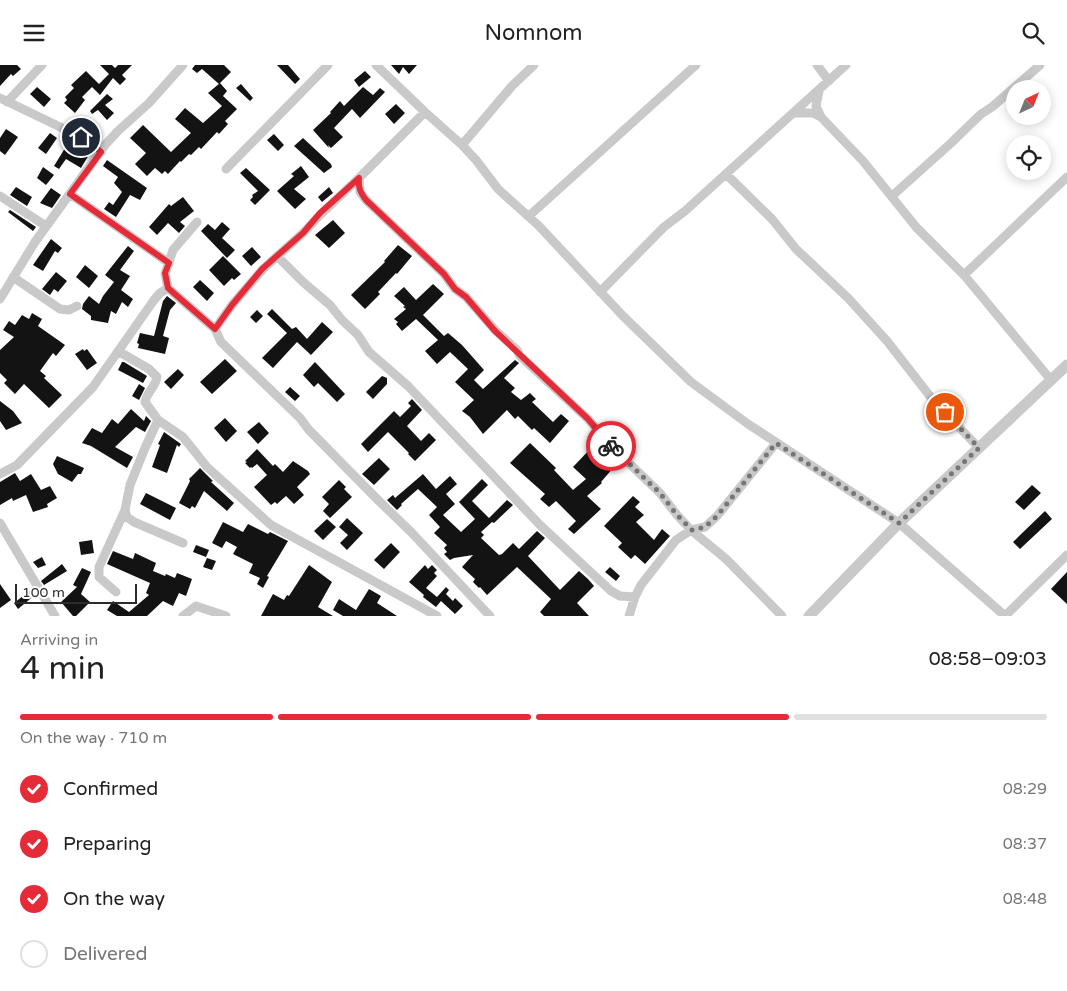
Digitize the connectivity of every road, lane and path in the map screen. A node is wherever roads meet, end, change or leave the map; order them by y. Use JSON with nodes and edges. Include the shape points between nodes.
{"nodes":[{"id":1,"x":42,"y":65,"type":"edge"},
{"id":2,"x":183,"y":65,"type":"edge"},
{"id":3,"x":328,"y":65,"type":"edge"},
{"id":4,"x":376,"y":65,"type":"edge"},
{"id":5,"x":696,"y":65,"type":"edge"},
{"id":6,"x":817,"y":65,"type":"edge"},
{"id":7,"x":846,"y":65,"type":"edge"},
{"id":8,"x":1040,"y":65,"type":"edge"},
{"id":9,"x":529,"y":66,"type":"edge"},
{"id":10,"x":830,"y":81,"type":"junction"},
{"id":11,"x":818,"y":91,"type":"junction"},
{"id":12,"x":4,"y":100,"type":"edge"},
{"id":13,"x":425,"y":112,"type":"junction"},
{"id":14,"x":794,"y":113,"type":"junction"},
{"id":15,"x":820,"y":117,"type":"junction"},
{"id":16,"x":462,"y":145,"type":"junction"},
{"id":17,"x":101,"y":152,"type":"junction"},
{"id":18,"x":226,"y":169,"type":"dead end"},
{"id":19,"x":726,"y":173,"type":"junction"},
{"id":20,"x":1067,"y":177,"type":"edge"},
{"id":21,"x":359,"y":178,"type":"junction"},
{"id":22,"x":70,"y":194,"type":"junction"},
{"id":23,"x":0,"y":196,"type":"edge"},
{"id":24,"x":892,"y":196,"type":"junction"},
{"id":25,"x":529,"y":216,"type":"junction"},
{"id":26,"x":197,"y":221,"type":"dead end"},
{"id":27,"x":46,"y":226,"type":"junction"},
{"id":28,"x":277,"y":255,"type":"junction"},
{"id":29,"x":169,"y":263,"type":"junction"},
{"id":30,"x":964,"y":275,"type":"junction"},
{"id":31,"x":13,"y":277,"type":"junction"},
{"id":32,"x":168,"y":288,"type":"junction"},
{"id":33,"x":600,"y":292,"type":"junction"},
{"id":34,"x":0,"y":299,"type":"edge"},
{"id":35,"x":77,"y":306,"type":"dead end"},
{"id":36,"x":215,"y":329,"type":"junction"},
{"id":37,"x":118,"y":351,"type":"junction"},
{"id":38,"x":1067,"y":365,"type":"edge"},
{"id":39,"x":1051,"y":380,"type":"junction"},
{"id":40,"x":158,"y":420,"type":"junction"},
{"id":41,"x":776,"y":443,"type":"junction"},
{"id":42,"x":979,"y":448,"type":"junction"},
{"id":43,"x":0,"y":475,"type":"edge"},
{"id":44,"x":125,"y":510,"type":"junction"},
{"id":45,"x":0,"y":523,"type":"edge"},
{"id":46,"x":899,"y":523,"type":"junction"},
{"id":47,"x":692,"y":530,"type":"junction"},
{"id":48,"x":183,"y":543,"type":"dead end"},
{"id":49,"x":1067,"y":555,"type":"edge"},
{"id":50,"x":116,"y":592,"type":"dead end"},
{"id":51,"x":635,"y":597,"type":"junction"},
{"id":52,"x":55,"y":616,"type":"edge"},
{"id":53,"x":183,"y":616,"type":"edge"},
{"id":54,"x":226,"y":616,"type":"edge"},
{"id":55,"x":437,"y":616,"type":"edge"},
{"id":56,"x":490,"y":616,"type":"edge"},
{"id":57,"x":629,"y":616,"type":"edge"},
{"id":58,"x":782,"y":616,"type":"edge"},
{"id":59,"x":809,"y":616,"type":"edge"},
{"id":60,"x":1005,"y":616,"type":"edge"}],
"edges":[{"from":1,"to":12,"type":"street"},
{"from":2,"to":17,"type":"street"},
{"from":3,"to":18,"type":"street"},
{"from":4,"to":13,"type":"street"},
{"from":5,"to":25,"type":"street"},
{"from":6,"to":10,"type":"street"},
{"from":7,"to":10,"type":"street"},
{"from":8,"to":24,"type":"street","via":[[980,114]]},
{"from":9,"to":16,"type":"street"},
{"from":10,"to":11,"type":"street"},
{"from":11,"to":14,"type":"street"},
{"from":11,"to":15,"type":"street","via":[[816,106]]},
{"from":12,"to":17,"type":"street","via":[[81,137]]},
{"from":13,"to":16,"type":"street"},
{"from":13,"to":21,"type":"street"},
{"from":14,"to":15,"type":"street","via":[[813,113]]},
{"from":14,"to":19,"type":"street"},
{"from":15,"to":24,"type":"street"},
{"from":16,"to":25,"type":"street","via":[[498,189]]},
{"from":17,"to":22,"type":"street"},
{"from":19,"to":33,"type":"street","via":[[664,227]]},
{"from":19,"to":42,"type":"street","via":[[772,219],[796,249],[848,298]]},
{"from":20,"to":30,"type":"street"},
{"from":21,"to":28,"type":"street"},
{"from":21,"to":47,"type":"street","via":[[360,192],[366,200],[444,274],[520,356],[588,419]]},
{"from":22,"to":27,"type":"street"},
{"from":22,"to":29,"type":"street"},
{"from":23,"to":27,"type":"street"},
{"from":24,"to":30,"type":"street","via":[[916,227]]},
{"from":25,"to":33,"type":"street"},
{"from":26,"to":29,"type":"street","via":[[173,250]]},
{"from":27,"to":31,"type":"street"},
{"from":28,"to":36,"type":"street","via":[[262,269]]},
{"from":28,"to":51,"type":"street","via":[[330,305],[373,356],[408,386],[570,554],[611,591],[620,596]]},
{"from":29,"to":32,"type":"street","via":[[165,273]]},
{"from":30,"to":39,"type":"street"},
{"from":31,"to":34,"type":"street"},
{"from":31,"to":35,"type":"street","via":[[60,309],[69,310]]},
{"from":32,"to":36,"type":"street"},
{"from":32,"to":37,"type":"street","via":[[154,300]]},
{"from":33,"to":41,"type":"street","via":[[692,382]]},
{"from":36,"to":56,"type":"street","via":[[221,342],[300,418]]},
{"from":37,"to":40,"type":"street","via":[[157,377],[145,402]]},
{"from":37,"to":43,"type":"street","via":[[93,387],[17,465]]},
{"from":38,"to":39,"type":"street"},
{"from":39,"to":42,"type":"street"},
{"from":40,"to":44,"type":"street","via":[[130,485]]},
{"from":40,"to":55,"type":"street","via":[[183,437],[207,467],[271,525]]},
{"from":41,"to":46,"type":"street"},
{"from":41,"to":47,"type":"street","via":[[717,516],[705,527]]},
{"from":42,"to":46,"type":"street"},
{"from":44,"to":48,"type":"street","via":[[127,517],[134,522]]},
{"from":44,"to":50,"type":"street","via":[[99,567],[100,577]]},
{"from":45,"to":52,"type":"street"},
{"from":46,"to":59,"type":"street"},
{"from":46,"to":60,"type":"street"},
{"from":47,"to":51,"type":"street","via":[[676,540]]},
{"from":47,"to":58,"type":"street","via":[[726,559]]},
{"from":49,"to":60,"type":"street"},
{"from":51,"to":57,"type":"street"},
{"from":53,"to":54,"type":"street","via":[[196,606]]}]}
